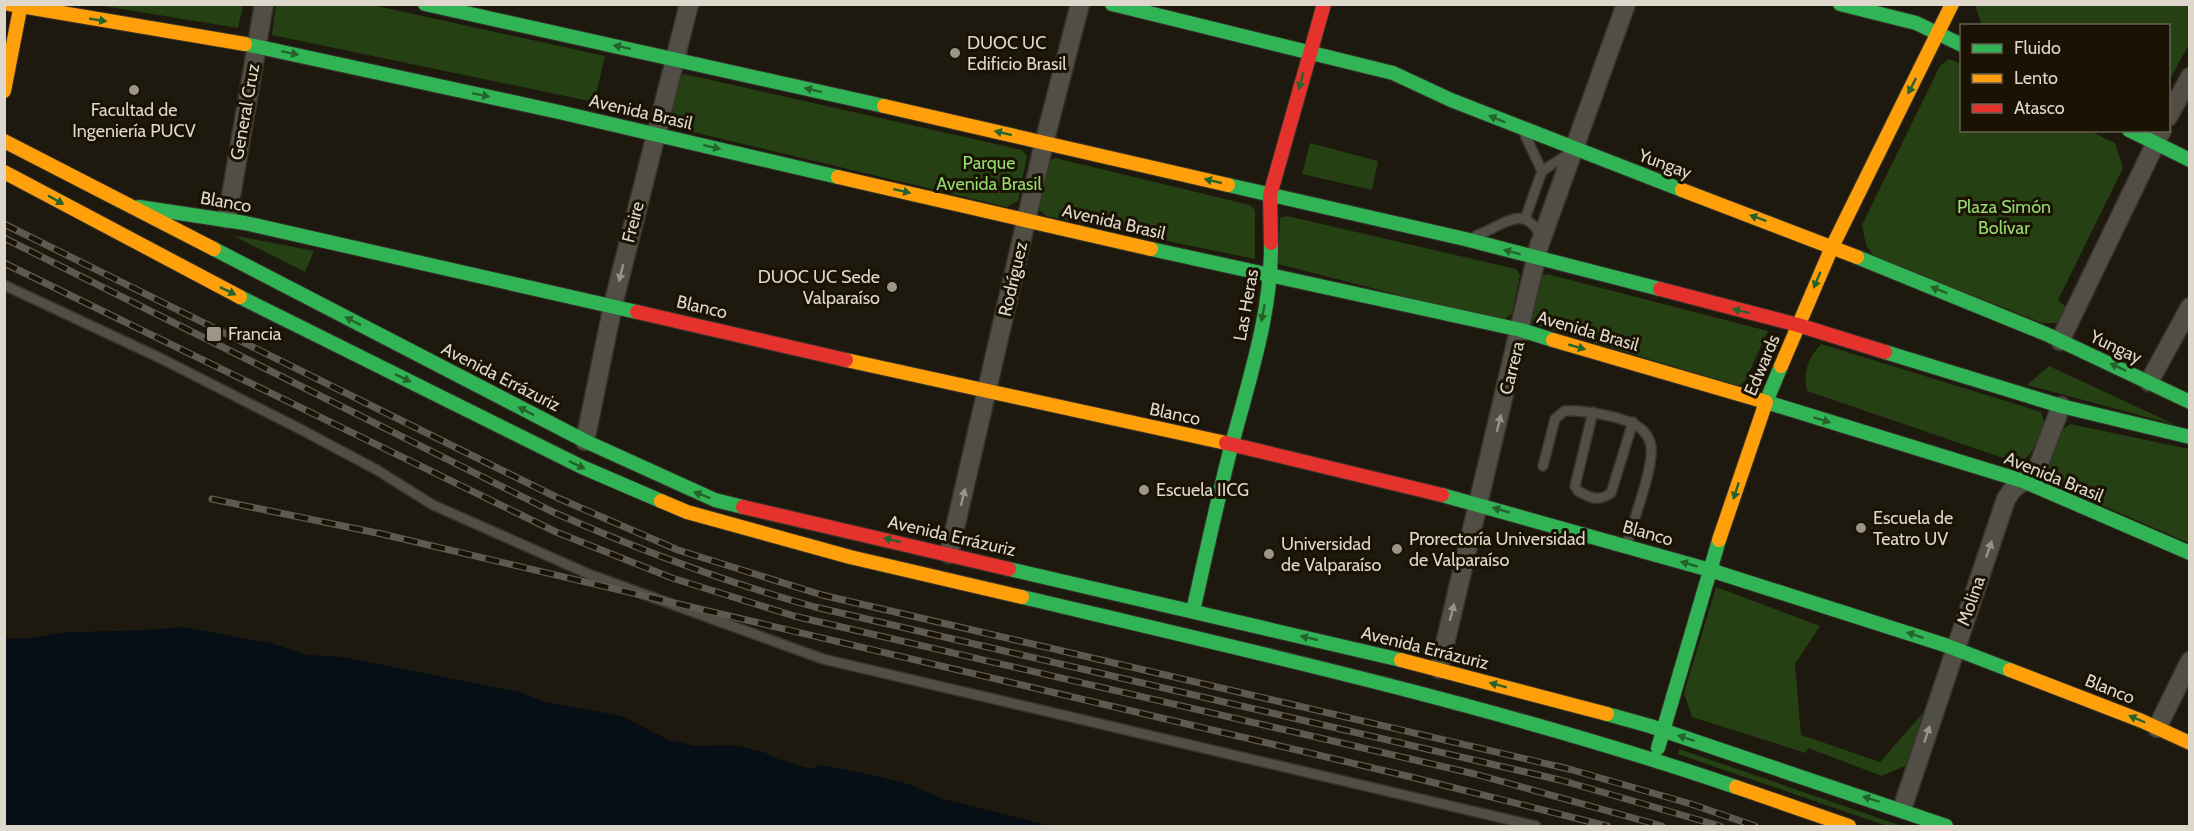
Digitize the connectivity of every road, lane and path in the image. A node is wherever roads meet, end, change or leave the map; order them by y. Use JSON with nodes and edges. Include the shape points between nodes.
{"nodes":[{"id":1,"x":264,"y":4,"type":"edge"},
{"id":2,"x":425,"y":4,"type":"edge"},
{"id":3,"x":689,"y":4,"type":"edge"},
{"id":4,"x":1080,"y":4,"type":"edge"},
{"id":5,"x":1112,"y":4,"type":"edge"},
{"id":6,"x":1324,"y":4,"type":"edge"},
{"id":7,"x":1626,"y":4,"type":"edge"},
{"id":8,"x":1840,"y":4,"type":"edge"},
{"id":9,"x":1952,"y":4,"type":"edge"},
{"id":10,"x":16,"y":5,"type":"edge"},
{"id":11,"x":1938,"y":33,"type":"junction"},
{"id":12,"x":1960,"y":44,"type":"edge"},
{"id":13,"x":257,"y":46,"type":"junction"},
{"id":14,"x":1309,"y":53,"type":"junction"},
{"id":15,"x":674,"y":58,"type":"junction"},
{"id":16,"x":2190,"y":76,"type":"edge"},
{"id":17,"x":4,"y":91,"type":"edge"},
{"id":18,"x":2170,"y":115,"type":"edge"},
{"id":19,"x":1522,"y":129,"type":"junction"},
{"id":20,"x":2137,"y":132,"type":"edge"},
{"id":21,"x":655,"y":134,"type":"junction"},
{"id":22,"x":2158,"y":137,"type":"edge"},
{"id":23,"x":4,"y":141,"type":"edge"},
{"id":24,"x":1044,"y":143,"type":"junction"},
{"id":25,"x":1575,"y":150,"type":"junction"},
{"id":26,"x":2190,"y":160,"type":"edge"},
{"id":27,"x":1542,"y":171,"type":"junction"},
{"id":28,"x":4,"y":172,"type":"edge"},
{"id":29,"x":1270,"y":195,"type":"junction"},
{"id":30,"x":130,"y":206,"type":"junction"},
{"id":31,"x":226,"y":219,"type":"junction"},
{"id":32,"x":1525,"y":219,"type":"junction"},
{"id":33,"x":1026,"y":220,"type":"junction"},
{"id":34,"x":1542,"y":238,"type":"junction"},
{"id":35,"x":1465,"y":240,"type":"junction"},
{"id":36,"x":1832,"y":247,"type":"junction"},
{"id":37,"x":1536,"y":258,"type":"junction"},
{"id":38,"x":1271,"y":275,"type":"junction"},
{"id":39,"x":4,"y":285,"type":"edge"},
{"id":40,"x":613,"y":305,"type":"junction"},
{"id":41,"x":2190,"y":307,"type":"edge"},
{"id":42,"x":1798,"y":325,"type":"junction"},
{"id":43,"x":1521,"y":330,"type":"junction"},
{"id":44,"x":2060,"y":340,"type":"junction"},
{"id":45,"x":2149,"y":382,"type":"junction"},
{"id":46,"x":988,"y":392,"type":"junction"},
{"id":47,"x":1766,"y":402,"type":"junction"},
{"id":48,"x":2190,"y":402,"type":"edge"},
{"id":49,"x":2061,"y":406,"type":"junction"},
{"id":50,"x":1593,"y":412,"type":"junction"},
{"id":51,"x":1633,"y":422,"type":"junction"},
{"id":52,"x":2190,"y":436,"type":"edge"},
{"id":53,"x":585,"y":441,"type":"junction"},
{"id":54,"x":1232,"y":445,"type":"junction"},
{"id":55,"x":1543,"y":466,"type":"dead end"},
{"id":56,"x":2023,"y":481,"type":"junction"},
{"id":57,"x":1479,"y":504,"type":"junction"},
{"id":58,"x":1626,"y":546,"type":"junction"},
{"id":59,"x":2190,"y":553,"type":"edge"},
{"id":60,"x":949,"y":554,"type":"junction"},
{"id":61,"x":1710,"y":570,"type":"junction"},
{"id":62,"x":1194,"y":611,"type":"junction"},
{"id":63,"x":1955,"y":648,"type":"junction"},
{"id":64,"x":2190,"y":661,"type":"edge"},
{"id":65,"x":1438,"y":669,"type":"junction"},
{"id":66,"x":2157,"y":728,"type":"junction"},
{"id":67,"x":1663,"y":730,"type":"junction"},
{"id":68,"x":2190,"y":744,"type":"edge"},
{"id":69,"x":1655,"y":759,"type":"junction"},
{"id":70,"x":1902,"y":809,"type":"junction"},
{"id":71,"x":1536,"y":826,"type":"edge"},
{"id":72,"x":1849,"y":826,"type":"edge"},
{"id":73,"x":1946,"y":826,"type":"edge"}],
"edges":[{"from":1,"to":13,"type":"street","name":"General Cruz"},
{"from":15,"to":2,"type":"main road","one_way":true},
{"from":3,"to":15,"type":"street","name":"Freire"},
{"from":4,"to":24,"type":"street","name":"Rodríguez"},
{"from":5,"to":14,"type":"main road","name":"Yungay"},
{"from":6,"to":14,"type":"main road","name":"Las Heras"},
{"from":7,"to":25,"type":"street","name":"Carrera"},
{"from":8,"to":11,"type":"main road","via":[[1916,23]]},
{"from":9,"to":11,"type":"main road","name":"Edwards"},
{"from":10,"to":13,"type":"main road","name":"Avenida Brasil","one_way":true},
{"from":10,"to":17,"type":"main road"},
{"from":11,"to":12,"type":"main road"},
{"from":11,"to":36,"type":"main road","name":"Edwards","one_way":true},
{"from":13,"to":21,"type":"main road","name":"Avenida Brasil","one_way":true},
{"from":13,"to":31,"type":"street","name":"General Cruz"},
{"from":19,"to":14,"type":"main road","name":"Yungay","one_way":true,"via":[[1393,73]]},
{"from":14,"to":29,"type":"main road","name":"Las Heras","one_way":true},
{"from":15,"to":21,"type":"street","name":"Freire"},
{"from":24,"to":15,"type":"main road","one_way":true},
{"from":16,"to":18,"type":"street"},
{"from":19,"to":25,"type":"main road","name":"Yungay"},
{"from":19,"to":27,"type":"lane"},
{"from":20,"to":22,"type":"main road"},
{"from":21,"to":33,"type":"main road","name":"Avenida Brasil","one_way":true},
{"from":21,"to":40,"type":"street","name":"Freire","one_way":true},
{"from":22,"to":26,"type":"main road"},
{"from":22,"to":44,"type":"street"},
{"from":23,"to":30,"type":"main road","name":"Avenida Errázuriz"},
{"from":29,"to":24,"type":"main road","one_way":true},
{"from":24,"to":33,"type":"street","name":"Rodríguez"},
{"from":25,"to":27,"type":"lane"},
{"from":25,"to":34,"type":"street","name":"Carrera"},
{"from":36,"to":25,"type":"main road","name":"Yungay","one_way":true},
{"from":27,"to":32,"type":"lane"},
{"from":28,"to":69,"type":"main road","one_way":true,"via":[[203,279],[582,467],[687,512],[850,557],[1189,636]]},
{"from":29,"to":35,"type":"main road"},
{"from":29,"to":38,"type":"main road","name":"Las Heras"},
{"from":30,"to":31,"type":"main road","name":"Blanco"},
{"from":53,"to":30,"type":"main road","name":"Avenida Errázuriz","one_way":true},
{"from":31,"to":40,"type":"main road","name":"Blanco"},
{"from":32,"to":34,"type":"lane"},
{"from":32,"to":35,"type":"lane","via":[[1514,217]]},
{"from":33,"to":38,"type":"main road","name":"Avenida Brasil"},
{"from":33,"to":46,"type":"street","name":"Rodríguez"},
{"from":34,"to":37,"type":"street","name":"Carrera"},
{"from":37,"to":35,"type":"main road","one_way":true},
{"from":36,"to":42,"type":"main road","name":"Edwards","one_way":true},
{"from":44,"to":36,"type":"main road","name":"Yungay","one_way":true},
{"from":42,"to":37,"type":"main road","one_way":true},
{"from":37,"to":43,"type":"street","name":"Carrera"},
{"from":38,"to":43,"type":"main road","name":"Avenida Brasil"},
{"from":38,"to":54,"type":"main road","name":"Las Heras","one_way":true},
{"from":39,"to":71,"type":"lane","via":[[292,425],[433,505],[591,575],[823,659]]},
{"from":40,"to":46,"type":"main road","name":"Blanco"},
{"from":40,"to":53,"type":"street","name":"Freire"},
{"from":41,"to":45,"type":"street"},
{"from":42,"to":47,"type":"main road","name":"Edwards"},
{"from":42,"to":49,"type":"main road"},
{"from":43,"to":47,"type":"main road","name":"Avenida Brasil","one_way":true},
{"from":57,"to":43,"type":"street","name":"Carrera","one_way":true},
{"from":45,"to":44,"type":"main road","name":"Yungay","one_way":true},
{"from":45,"to":48,"type":"main road","name":"Yungay"},
{"from":46,"to":54,"type":"main road","name":"Blanco"},
{"from":60,"to":46,"type":"street","name":"Rodríguez","one_way":true},
{"from":47,"to":56,"type":"main road","name":"Avenida Brasil","one_way":true},
{"from":47,"to":61,"type":"main road","name":"Edwards","one_way":true},
{"from":49,"to":52,"type":"main road"},
{"from":49,"to":56,"type":"street","name":"Molina","via":[[2036,472]]},
{"from":50,"to":51,"type":"lane"},
{"from":50,"to":51,"type":"lane","via":[[1575,486],[1595,499],[1611,493]]},
{"from":50,"to":55,"type":"lane","via":[[1564,411],[1555,419]]},
{"from":51,"to":58,"type":"lane","via":[[1651,444],[1651,459]]},
{"from":60,"to":53,"type":"main road","name":"Avenida Errázuriz","one_way":true,"via":[[715,500]]},
{"from":54,"to":57,"type":"main road","name":"Blanco"},
{"from":54,"to":62,"type":"main road","name":"Las Heras"},
{"from":56,"to":59,"type":"main road","name":"Avenida Brasil"},
{"from":63,"to":56,"type":"street","name":"Molina","one_way":true,"via":[[2006,499]]},
{"from":58,"to":57,"type":"main road","name":"Blanco","one_way":true},
{"from":65,"to":57,"type":"street","name":"Carrera","one_way":true},
{"from":61,"to":58,"type":"main road","name":"Blanco","one_way":true},
{"from":60,"to":62,"type":"main road","name":"Avenida Errázuriz"},
{"from":63,"to":61,"type":"main road","name":"Blanco","one_way":true},
{"from":61,"to":67,"type":"main road","name":"Edwards"},
{"from":65,"to":62,"type":"main road","name":"Avenida Errázuriz","one_way":true},
{"from":66,"to":63,"type":"main road","name":"Blanco","one_way":true},
{"from":70,"to":63,"type":"street","name":"Molina","one_way":true},
{"from":64,"to":66,"type":"street"},
{"from":67,"to":65,"type":"main road","name":"Avenida Errázuriz","one_way":true},
{"from":66,"to":68,"type":"main road","name":"Blanco"},
{"from":67,"to":69,"type":"main road","name":"Edwards"},
{"from":70,"to":67,"type":"main road","name":"Avenida Errázuriz","one_way":true},
{"from":69,"to":72,"type":"main road"},
{"from":70,"to":73,"type":"main road","name":"Avenida Errázuriz"}]}
